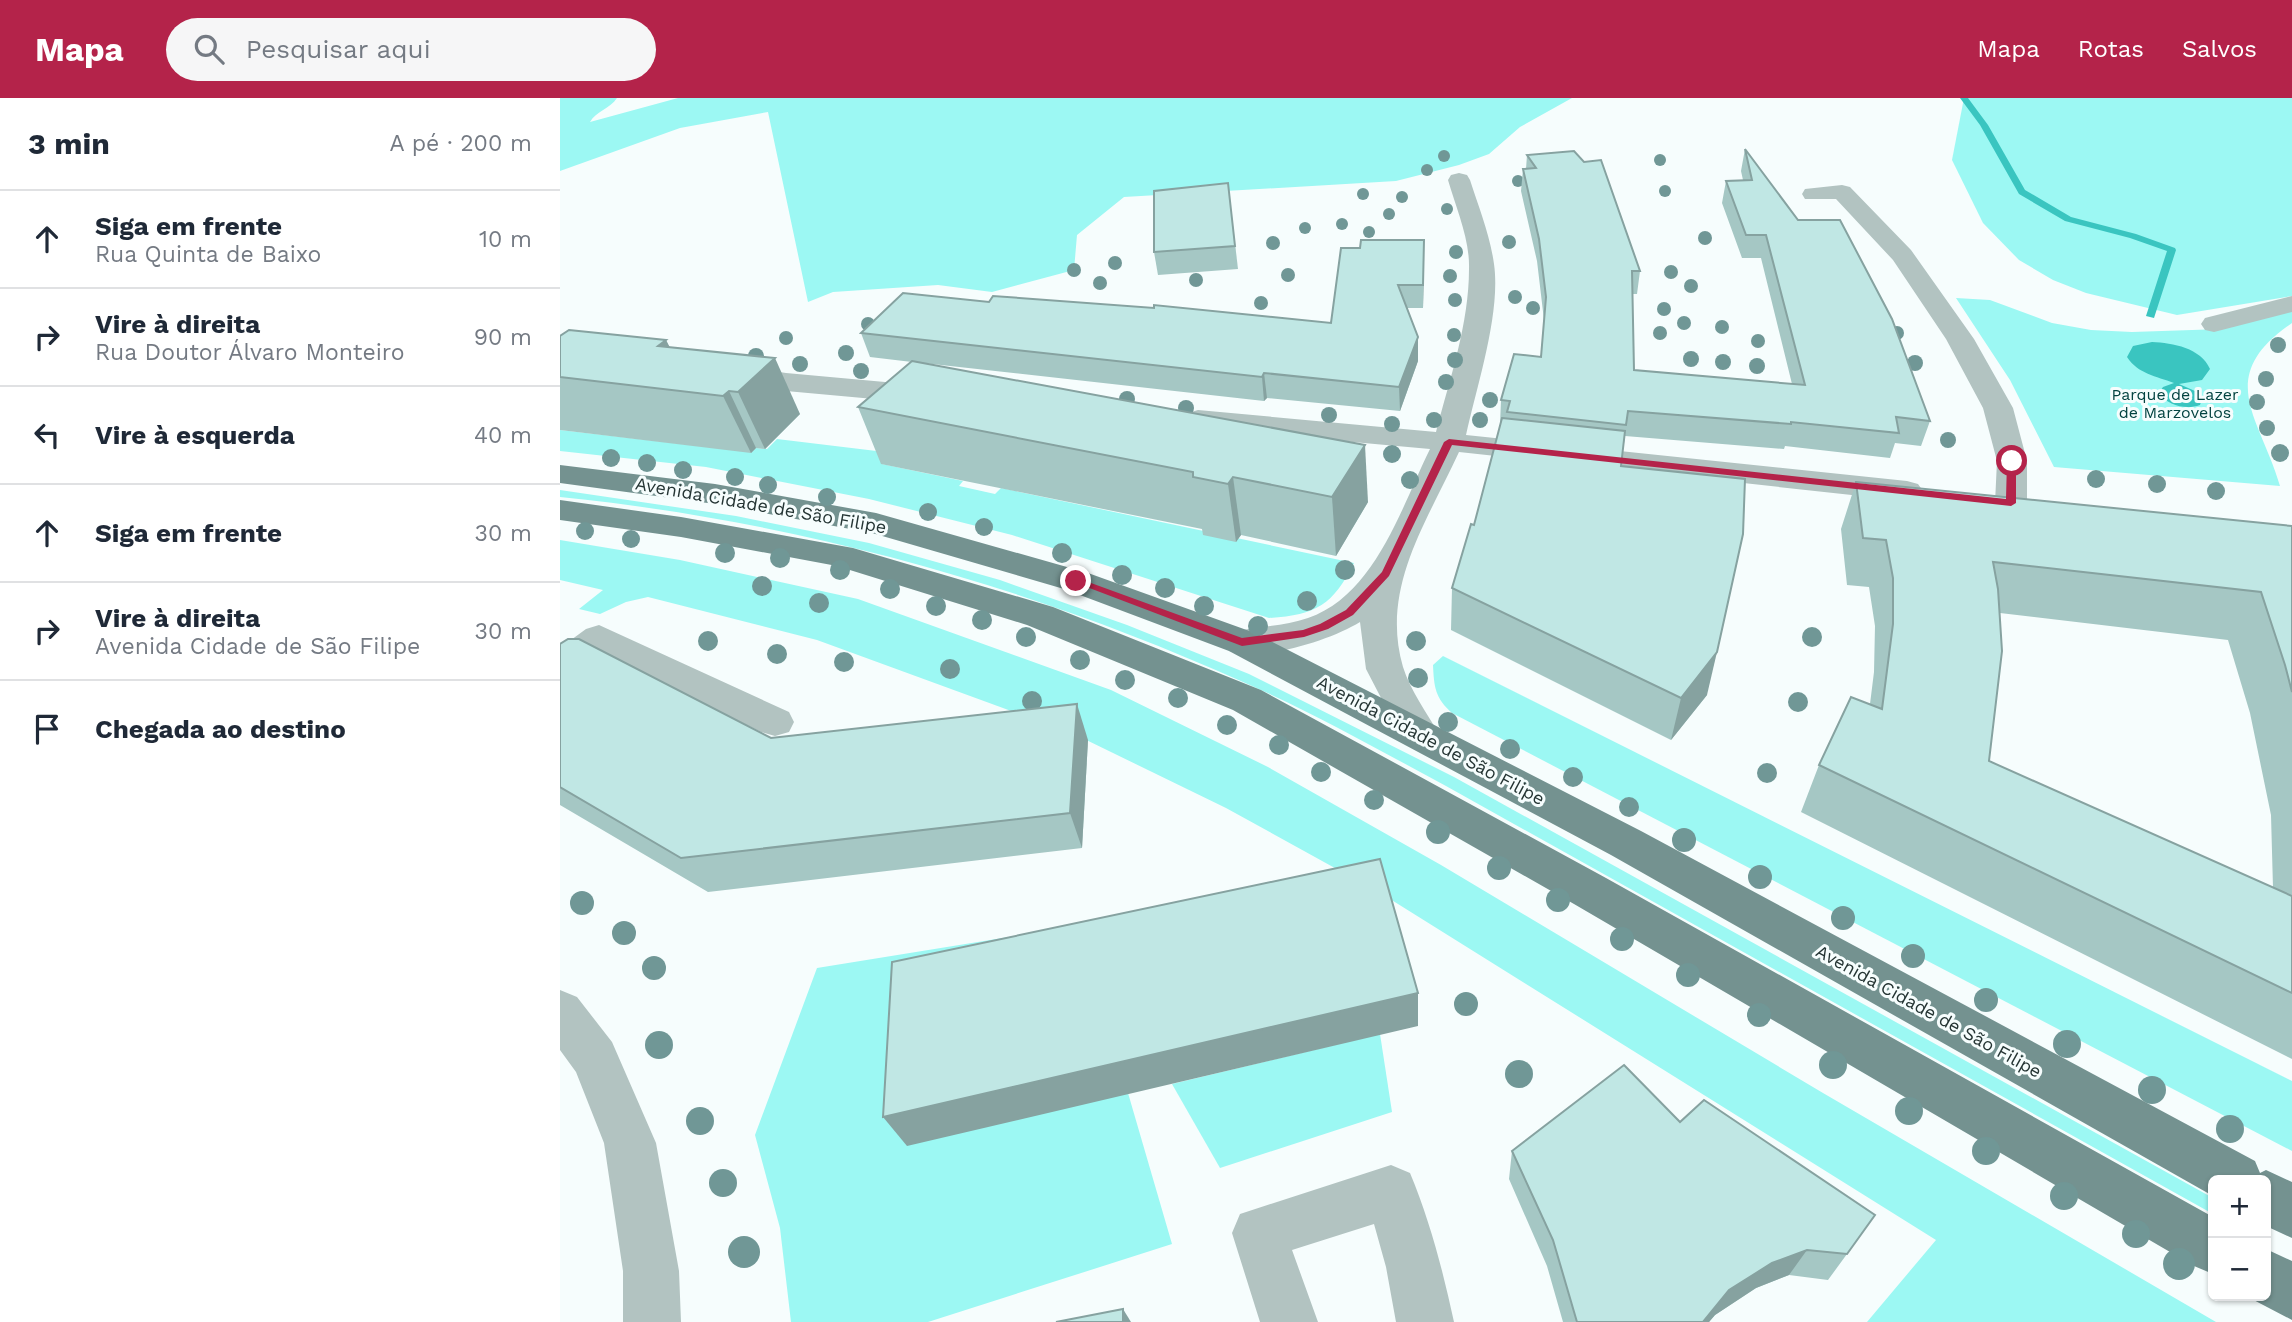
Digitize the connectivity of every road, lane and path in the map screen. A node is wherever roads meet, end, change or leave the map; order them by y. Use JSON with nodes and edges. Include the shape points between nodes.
{"nodes":[{"id":1,"x":1459,"y":180,"type":"dead end"},
{"id":2,"x":1813,"y":194,"type":"dead end"},
{"id":3,"x":2292,"y":304,"type":"edge"},
{"id":4,"x":2214,"y":324,"type":"dead end"},
{"id":5,"x":702,"y":364,"type":"edge"},
{"id":6,"x":952,"y":397,"type":"edge"},
{"id":7,"x":1173,"y":417,"type":"edge"},
{"id":8,"x":1449,"y":442,"type":"junction"},
{"id":9,"x":560,"y":474,"type":"edge"},
{"id":10,"x":1942,"y":495,"type":"edge"},
{"id":11,"x":2011,"y":503,"type":"edge"},
{"id":12,"x":560,"y":510,"type":"edge"},
{"id":13,"x":1386,"y":574,"type":"junction"},
{"id":14,"x":1242,"y":642,"type":"junction"},
{"id":15,"x":560,"y":667,"type":"edge"},
{"id":16,"x":775,"y":722,"type":"dead end"},
{"id":17,"x":1419,"y":734,"type":"junction"},
{"id":18,"x":560,"y":1012,"type":"edge"},
{"id":19,"x":2227,"y":1175,"type":"edge"},
{"id":20,"x":2271,"y":1199,"type":"edge"},
{"id":21,"x":2292,"y":1211,"type":"edge"},
{"id":22,"x":2208,"y":1244,"type":"edge"},
{"id":23,"x":2271,"y":1280,"type":"edge"},
{"id":24,"x":2292,"y":1292,"type":"edge"},
{"id":25,"x":652,"y":1322,"type":"edge"},
{"id":26,"x":1289,"y":1322,"type":"edge"},
{"id":27,"x":1425,"y":1322,"type":"edge"}],
"edges":[{"from":1,"to":8,"type":"street","via":[[1482,267],[1478,322]]},
{"from":2,"to":11,"type":"street","via":[[1842,192],[1902,255],[1960,339],[1998,408],[2012,461]]},
{"from":3,"to":4,"type":"street"},
{"from":5,"to":6,"type":"street","via":[[786,382]]},
{"from":7,"to":8,"type":"street"},
{"from":8,"to":10,"type":"street"},
{"from":8,"to":13,"type":"street"},
{"from":9,"to":14,"type":"main road","name":"Avenida Cidade de São Filipe","via":[[876,523],[1076,581]]},
{"from":12,"to":22,"type":"main road","name":"Avenida Cidade de São Filipe","via":[[841,556],[1040,616],[1247,700]]},
{"from":13,"to":14,"type":"street","via":[[1349,612],[1324,626]]},
{"from":13,"to":17,"type":"street","via":[[1378,609],[1385,669]]},
{"from":14,"to":17,"type":"main road","name":"Avenida Cidade de São Filipe"},
{"from":15,"to":16,"type":"street","via":[[599,638]]},
{"from":17,"to":19,"type":"main road","name":"Avenida Cidade de São Filipe"},
{"from":18,"to":25,"type":"street","via":[[595,1058],[630,1143],[651,1271]]},
{"from":20,"to":21,"type":"main road"},
{"from":23,"to":24,"type":"main road"},
{"from":26,"to":27,"type":"street","via":[[1259,1233],[1391,1192]]}]}
